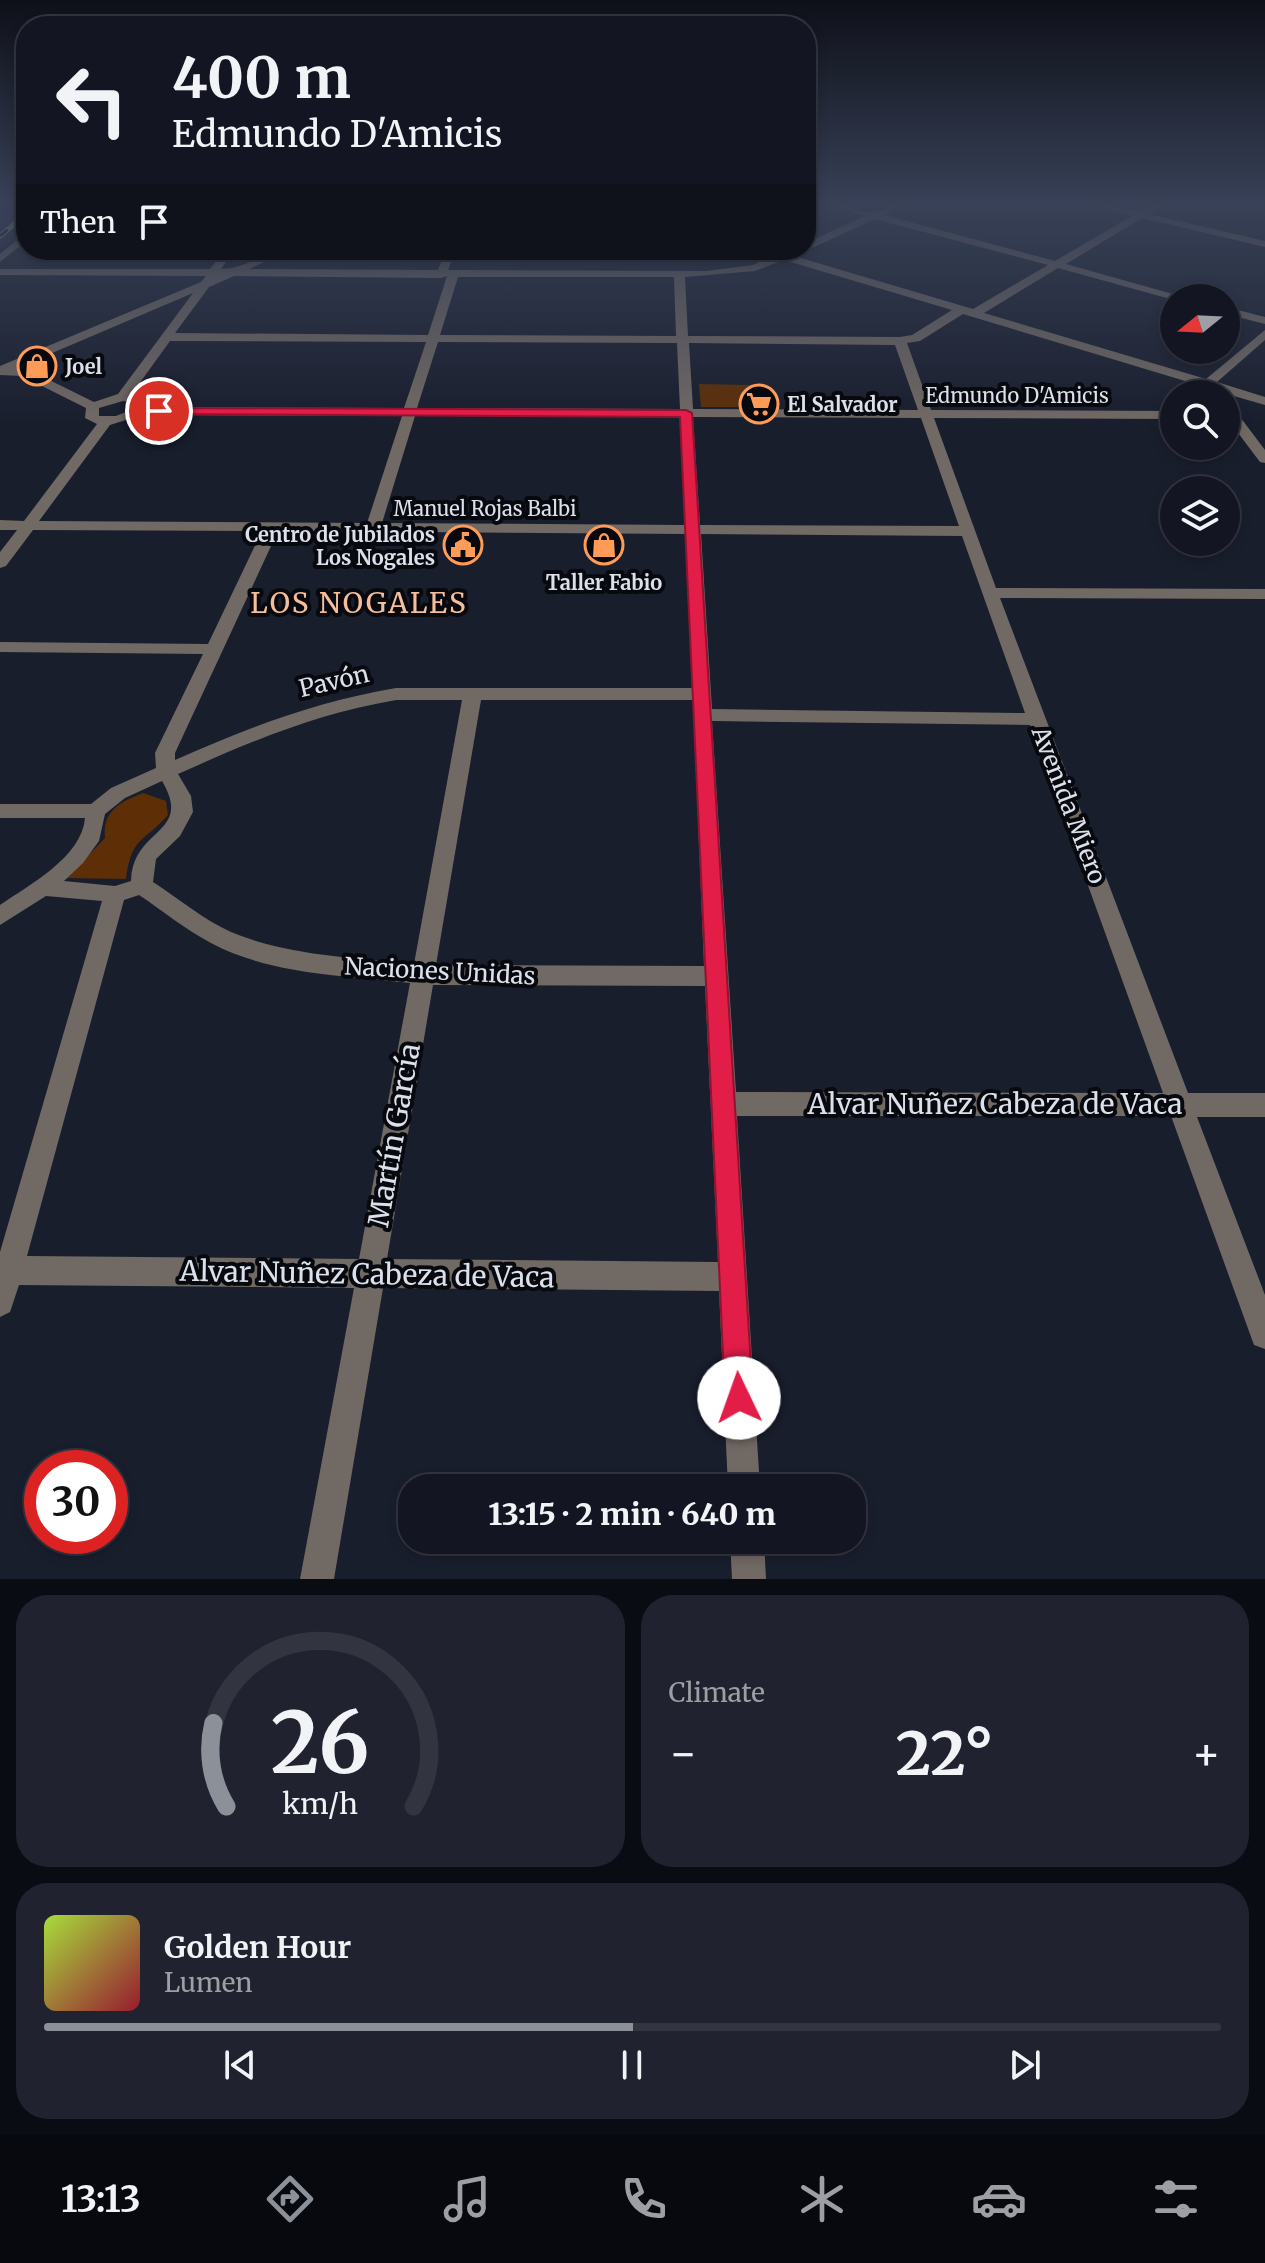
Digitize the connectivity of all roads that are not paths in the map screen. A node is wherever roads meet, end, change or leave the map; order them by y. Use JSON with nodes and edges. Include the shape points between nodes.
{"nodes":[{"id":1,"x":198,"y":278,"type":"edge"},
{"id":2,"x":209,"y":278,"type":"junction"},
{"id":3,"x":446,"y":278,"type":"edge"},
{"id":4,"x":679,"y":278,"type":"edge"},
{"id":5,"x":858,"y":278,"type":"edge"},
{"id":6,"x":1036,"y":278,"type":"edge"},
{"id":7,"x":1105,"y":278,"type":"edge"},
{"id":8,"x":1160,"y":292,"type":"edge"},
{"id":9,"x":962,"y":309,"type":"junction"},
{"id":10,"x":975,"y":313,"type":"junction"},
{"id":11,"x":1240,"y":314,"type":"edge"},
{"id":12,"x":1265,"y":321,"type":"edge"},
{"id":13,"x":1265,"y":334,"type":"edge"},
{"id":14,"x":167,"y":337,"type":"junction"},
{"id":15,"x":433,"y":338,"type":"junction"},
{"id":16,"x":682,"y":340,"type":"junction"},
{"id":17,"x":900,"y":341,"type":"junction"},
{"id":18,"x":1,"y":370,"type":"edge"},
{"id":19,"x":1184,"y":380,"type":"edge"},
{"id":20,"x":1221,"y":380,"type":"edge"},
{"id":21,"x":1240,"y":395,"type":"edge"},
{"id":22,"x":123,"y":397,"type":"junction"},
{"id":23,"x":1265,"y":401,"type":"edge"},
{"id":24,"x":93,"y":406,"type":"junction"},
{"id":25,"x":140,"y":411,"type":"junction"},
{"id":26,"x":409,"y":411,"type":"junction"},
{"id":27,"x":686,"y":413,"type":"junction"},
{"id":28,"x":928,"y":415,"type":"junction"},
{"id":29,"x":1160,"y":415,"type":"edge"},
{"id":30,"x":106,"y":421,"type":"junction"},
{"id":31,"x":1240,"y":428,"type":"edge"},
{"id":32,"x":1265,"y":459,"type":"edge"},
{"id":33,"x":0,"y":525,"type":"edge"},
{"id":34,"x":28,"y":525,"type":"junction"},
{"id":35,"x":272,"y":527,"type":"junction"},
{"id":36,"x":373,"y":527,"type":"junction"},
{"id":37,"x":693,"y":529,"type":"junction"},
{"id":38,"x":969,"y":531,"type":"junction"},
{"id":39,"x":0,"y":563,"type":"edge"},
{"id":40,"x":990,"y":593,"type":"junction"},
{"id":41,"x":1265,"y":594,"type":"edge"},
{"id":42,"x":0,"y":647,"type":"edge"},
{"id":43,"x":214,"y":649,"type":"junction"},
{"id":44,"x":473,"y":692,"type":"junction"},
{"id":45,"x":702,"y":705,"type":"junction"},
{"id":46,"x":1037,"y":719,"type":"junction"},
{"id":47,"x":166,"y":771,"type":"junction"},
{"id":48,"x":0,"y":811,"type":"edge"},
{"id":49,"x":95,"y":811,"type":"junction"},
{"id":50,"x":142,"y":886,"type":"junction"},
{"id":51,"x":42,"y":887,"type":"junction"},
{"id":52,"x":115,"y":894,"type":"junction"},
{"id":53,"x":0,"y":916,"type":"edge"},
{"id":54,"x":421,"y":975,"type":"junction"},
{"id":55,"x":717,"y":976,"type":"junction"},
{"id":56,"x":725,"y":1104,"type":"junction"},
{"id":57,"x":1182,"y":1104,"type":"junction"},
{"id":58,"x":1265,"y":1105,"type":"edge"},
{"id":59,"x":5,"y":1270,"type":"edge"},
{"id":60,"x":370,"y":1274,"type":"junction"},
{"id":61,"x":733,"y":1277,"type":"junction"},
{"id":62,"x":0,"y":1302,"type":"edge"},
{"id":63,"x":1265,"y":1334,"type":"edge"},
{"id":64,"x":743,"y":1474,"type":"edge"},
{"id":65,"x":748,"y":1554,"type":"edge"},
{"id":66,"x":317,"y":1579,"type":"edge"},
{"id":67,"x":749,"y":1579,"type":"edge"}],
"edges":[{"from":1,"to":2,"type":"street"},
{"from":2,"to":14,"type":"street"},
{"from":2,"to":18,"type":"street"},
{"from":3,"to":15,"type":"street"},
{"from":4,"to":16,"type":"street"},
{"from":5,"to":9,"type":"street"},
{"from":6,"to":10,"type":"street"},
{"from":7,"to":8,"type":"street"},
{"from":9,"to":10,"type":"street"},
{"from":9,"to":17,"type":"street","via":[[916,338]]},
{"from":10,"to":19,"type":"street"},
{"from":11,"to":12,"type":"street"},
{"from":13,"to":20,"type":"street"},
{"from":14,"to":15,"type":"street"},
{"from":14,"to":22,"type":"street"},
{"from":15,"to":16,"type":"street"},
{"from":15,"to":26,"type":"street"},
{"from":16,"to":17,"type":"street"},
{"from":16,"to":27,"type":"street"},
{"from":17,"to":28,"type":"street","name":"Avenida Miero"},
{"from":18,"to":24,"type":"street","via":[[25,373]]},
{"from":21,"to":23,"type":"street"},
{"from":22,"to":24,"type":"street"},
{"from":22,"to":25,"type":"street","via":[[139,401]]},
{"from":24,"to":30,"type":"street","via":[[92,418]]},
{"from":25,"to":26,"type":"street","name":"Edmundo D'Amicis"},
{"from":25,"to":30,"type":"street","name":"Edmundo D'Amicis"},
{"from":26,"to":27,"type":"street","name":"Edmundo D'Amicis"},
{"from":26,"to":36,"type":"street"},
{"from":27,"to":28,"type":"street","name":"Edmundo D'Amicis"},
{"from":27,"to":37,"type":"street"},
{"from":28,"to":29,"type":"street","name":"Edmundo D'Amicis"},
{"from":28,"to":38,"type":"street","name":"Avenida Miero"},
{"from":30,"to":34,"type":"street"},
{"from":31,"to":32,"type":"street"},
{"from":33,"to":34,"type":"street","name":"Manuel Rojas Balbi"},
{"from":34,"to":35,"type":"street","name":"Manuel Rojas Balbi"},
{"from":34,"to":39,"type":"street"},
{"from":35,"to":36,"type":"street","name":"Manuel Rojas Balbi"},
{"from":35,"to":43,"type":"street"},
{"from":36,"to":37,"type":"street","name":"Manuel Rojas Balbi"},
{"from":37,"to":38,"type":"street","name":"Manuel Rojas Balbi"},
{"from":37,"to":45,"type":"street"},
{"from":38,"to":40,"type":"street","name":"Avenida Miero"},
{"from":40,"to":41,"type":"street"},
{"from":40,"to":46,"type":"street","name":"Avenida Miero"},
{"from":42,"to":43,"type":"street"},
{"from":43,"to":47,"type":"street","via":[[165,753]]},
{"from":44,"to":45,"type":"street","name":"Pavón"},
{"from":44,"to":47,"type":"street","name":"Pavón","via":[[396,694],[324,708],[274,723]]},
{"from":44,"to":54,"type":"street","name":"Martín García"},
{"from":45,"to":46,"type":"street","name":"Pavón"},
{"from":45,"to":55,"type":"street"},
{"from":46,"to":57,"type":"street","name":"Avenida Miero"},
{"from":47,"to":49,"type":"street","name":"Pavón","via":[[118,793]]},
{"from":47,"to":50,"type":"street","via":[[182,797],[183,810],[178,825],[147,853]]},
{"from":48,"to":49,"type":"street"},
{"from":49,"to":51,"type":"street","via":[[92,836]]},
{"from":50,"to":52,"type":"street"},
{"from":50,"to":54,"type":"street","name":"Naciones Unidas","via":[[220,937],[257,951]]},
{"from":51,"to":52,"type":"street"},
{"from":51,"to":53,"type":"street"},
{"from":52,"to":59,"type":"street"},
{"from":54,"to":55,"type":"street","name":"Naciones Unidas"},
{"from":54,"to":60,"type":"street","name":"Martín García"},
{"from":55,"to":56,"type":"street"},
{"from":56,"to":57,"type":"street","name":"Alvar Nuñez Cabeza de Vaca"},
{"from":56,"to":61,"type":"street"},
{"from":57,"to":58,"type":"street","name":"Alvar Nuñez Cabeza de Vaca"},
{"from":57,"to":63,"type":"street","name":"Avenida Miero"},
{"from":59,"to":60,"type":"street","name":"Alvar Nuñez Cabeza de Vaca"},
{"from":59,"to":62,"type":"street"},
{"from":60,"to":61,"type":"street","name":"Alvar Nuñez Cabeza de Vaca"},
{"from":60,"to":66,"type":"street","name":"Martín García"},
{"from":61,"to":64,"type":"street"},
{"from":65,"to":67,"type":"street"}]}
